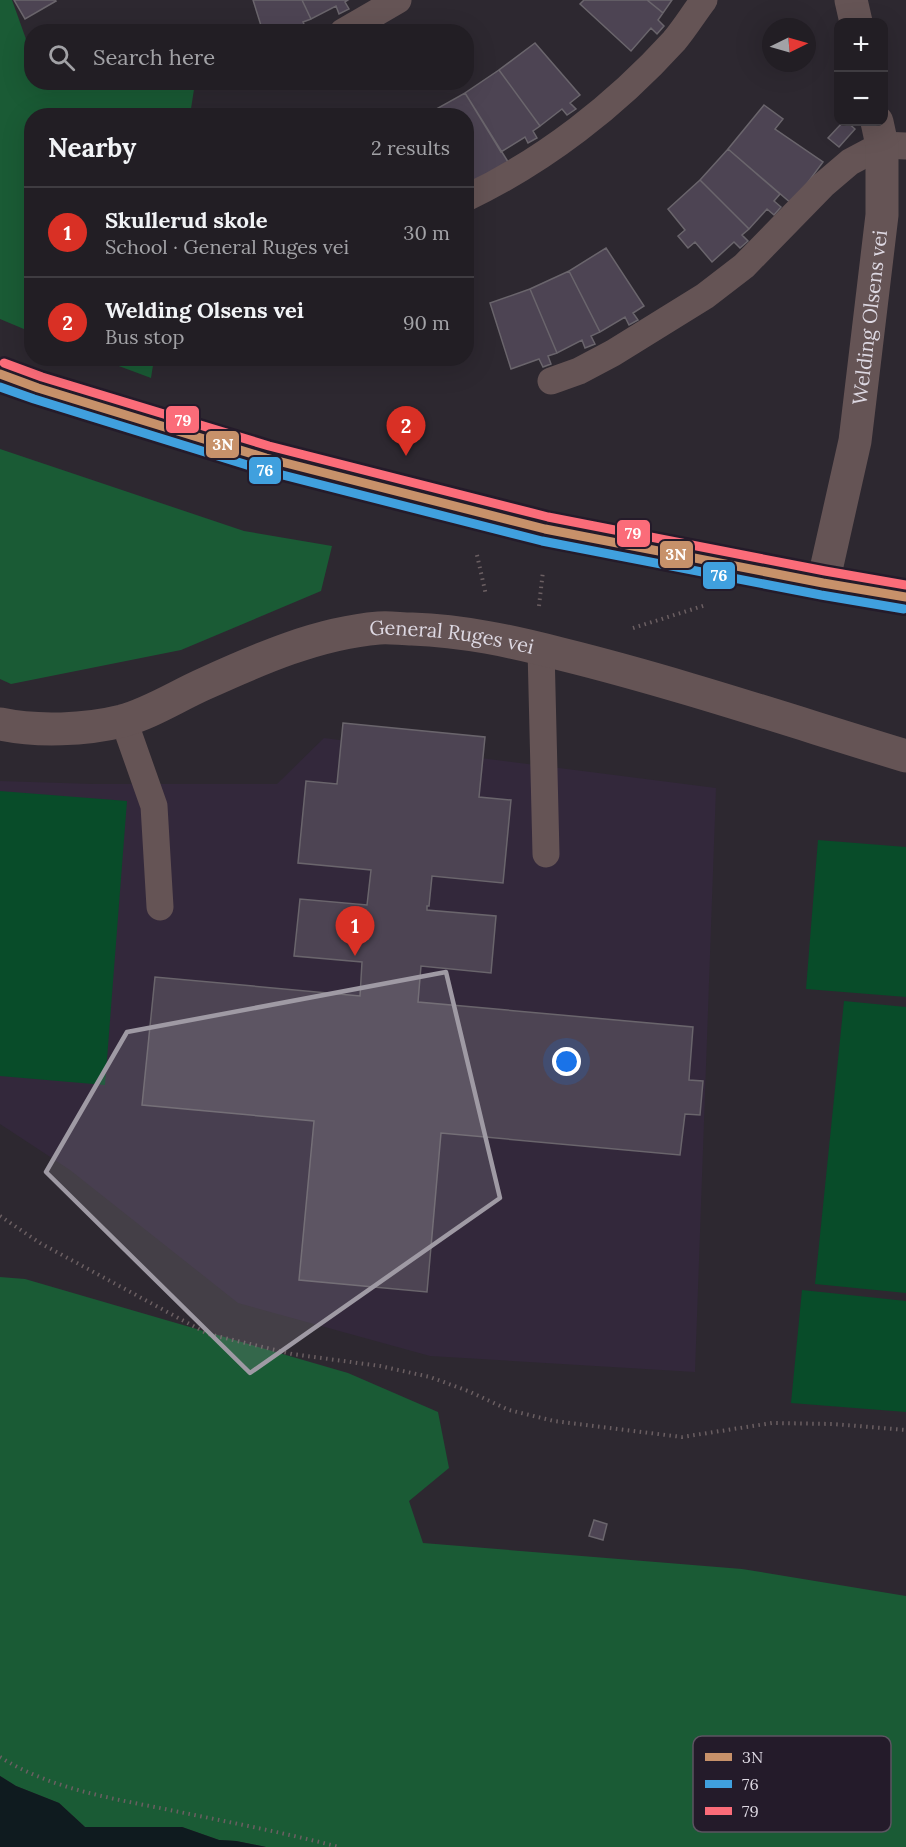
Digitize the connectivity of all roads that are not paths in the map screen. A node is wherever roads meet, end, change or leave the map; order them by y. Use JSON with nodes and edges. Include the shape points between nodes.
{"nodes":[{"id":1,"x":398,"y":0,"type":"edge"},
{"id":2,"x":704,"y":0,"type":"edge"},
{"id":3,"x":851,"y":0,"type":"edge"},
{"id":4,"x":855,"y":18,"type":"edge"},
{"id":5,"x":357,"y":24,"type":"edge"},
{"id":6,"x":888,"y":137,"type":"edge"},
{"id":7,"x":474,"y":194,"type":"edge"},
{"id":8,"x":0,"y":374,"type":"edge"},
{"id":9,"x":551,"y":381,"type":"dead end"},
{"id":10,"x":823,"y":584,"type":"junction"},
{"id":11,"x":906,"y":597,"type":"edge"},
{"id":12,"x":541,"y":649,"type":"junction"},
{"id":13,"x":123,"y":721,"type":"junction"},
{"id":14,"x":0,"y":724,"type":"edge"},
{"id":15,"x":906,"y":756,"type":"edge"},
{"id":16,"x":546,"y":854,"type":"dead end"},
{"id":17,"x":160,"y":907,"type":"dead end"}],
"edges":[{"from":1,"to":5,"type":"lane"},
{"from":2,"to":7,"type":"lane","via":[[675,39],[636,80],[545,153]]},
{"from":3,"to":4,"type":"street"},
{"from":6,"to":9,"type":"lane","via":[[823,185],[744,267],[705,296],[612,353]]},
{"from":6,"to":10,"type":"street","name":"Welding Olsens vei","via":[[855,441]]},
{"from":8,"to":10,"type":"main road","via":[[266,458],[545,529]]},
{"from":10,"to":11,"type":"main road"},
{"from":12,"to":13,"type":"street","name":"General Ruges vei","via":[[436,630],[380,628],[327,636],[271,656]]},
{"from":12,"to":15,"type":"street","name":"General Ruges vei","via":[[674,684]]},
{"from":12,"to":16,"type":"lane"},
{"from":13,"to":14,"type":"street","name":"General Ruges vei","via":[[56,729]]},
{"from":13,"to":17,"type":"lane","via":[[154,806]]}]}
